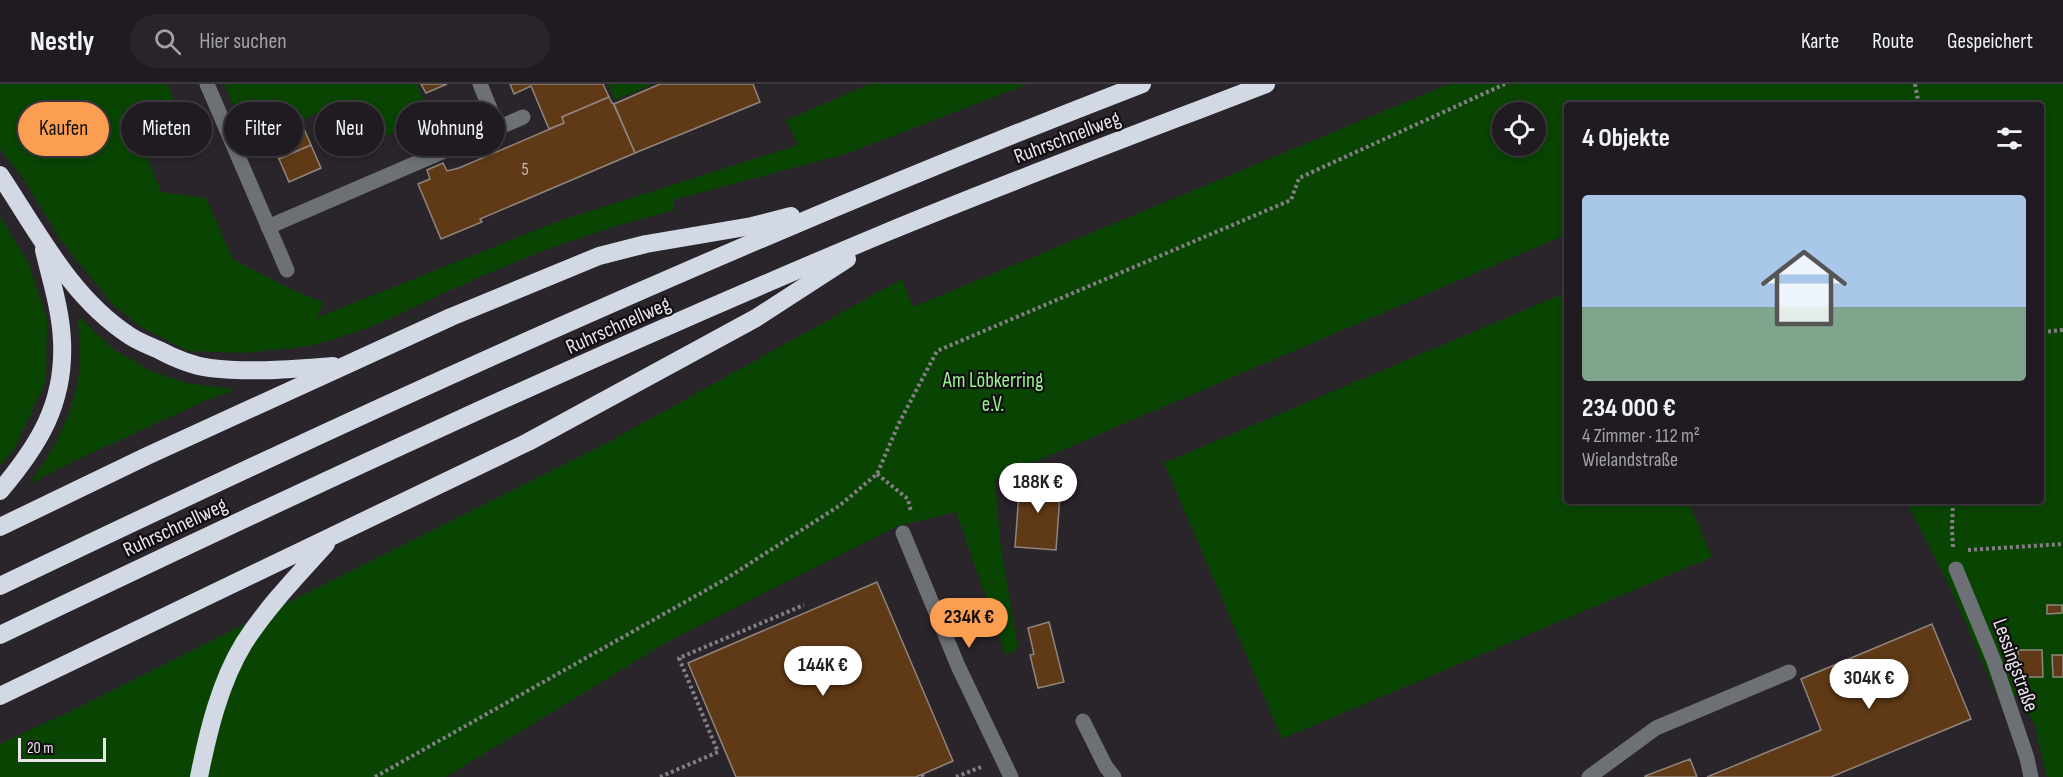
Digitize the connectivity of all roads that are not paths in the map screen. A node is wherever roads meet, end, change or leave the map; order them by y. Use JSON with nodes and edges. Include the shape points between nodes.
{"nodes":[{"id":1,"x":207,"y":84,"type":"edge"},
{"id":2,"x":480,"y":84,"type":"edge"},
{"id":3,"x":1142,"y":84,"type":"edge"},
{"id":4,"x":1266,"y":84,"type":"edge"},
{"id":5,"x":487,"y":102,"type":"edge"},
{"id":6,"x":523,"y":117,"type":"dead end"},
{"id":7,"x":505,"y":125,"type":"edge"},
{"id":8,"x":433,"y":156,"type":"edge"},
{"id":9,"x":0,"y":175,"type":"edge"},
{"id":10,"x":887,"y":186,"type":"junction"},
{"id":11,"x":268,"y":227,"type":"junction"},
{"id":12,"x":886,"y":233,"type":"junction"},
{"id":13,"x":42,"y":243,"type":"junction"},
{"id":14,"x":286,"y":270,"type":"dead end"},
{"id":15,"x":344,"y":366,"type":"junction"},
{"id":16,"x":0,"y":490,"type":"edge"},
{"id":17,"x":0,"y":528,"type":"edge"},
{"id":18,"x":903,"y":533,"type":"road end"},
{"id":19,"x":334,"y":535,"type":"junction"},
{"id":20,"x":1956,"y":569,"type":"road end"},
{"id":21,"x":0,"y":586,"type":"edge"},
{"id":22,"x":0,"y":635,"type":"edge"},
{"id":23,"x":1789,"y":672,"type":"dead end"},
{"id":24,"x":0,"y":696,"type":"edge"},
{"id":25,"x":1083,"y":721,"type":"dead end"},
{"id":26,"x":199,"y":777,"type":"edge"},
{"id":27,"x":1011,"y":777,"type":"edge"},
{"id":28,"x":1114,"y":777,"type":"edge"},
{"id":29,"x":1589,"y":777,"type":"edge"},
{"id":30,"x":2031,"y":777,"type":"edge"}],
"edges":[{"from":1,"to":11,"type":"street"},
{"from":2,"to":5,"type":"street"},
{"from":3,"to":10,"type":"highway","name":"Ruhrschnellweg"},
{"from":4,"to":12,"type":"highway","name":"Ruhrschnellweg"},
{"from":6,"to":7,"type":"street"},
{"from":8,"to":11,"type":"street"},
{"from":9,"to":13,"type":"highway"},
{"from":10,"to":15,"type":"highway","via":[[752,226],[599,256]]},
{"from":10,"to":21,"type":"highway","name":"Ruhrschnellweg","via":[[453,375]]},
{"from":11,"to":14,"type":"street"},
{"from":12,"to":19,"type":"highway","via":[[746,324],[528,442]]},
{"from":12,"to":22,"type":"highway","name":"Ruhrschnellweg","via":[[460,420]]},
{"from":13,"to":15,"type":"highway","via":[[95,308],[131,337],[168,355],[207,368],[250,371]]},
{"from":13,"to":16,"type":"highway","via":[[63,340],[61,374],[53,411],[32,449]]},
{"from":15,"to":17,"type":"highway"},
{"from":18,"to":27,"type":"street","via":[[958,666]]},
{"from":19,"to":24,"type":"highway"},
{"from":19,"to":26,"type":"highway","via":[[289,584],[244,643],[223,688]]},
{"from":20,"to":30,"type":"street","name":"Lessingstraße","via":[[1994,661]]},
{"from":23,"to":29,"type":"street","via":[[1656,728]]},
{"from":25,"to":28,"type":"street"}]}
